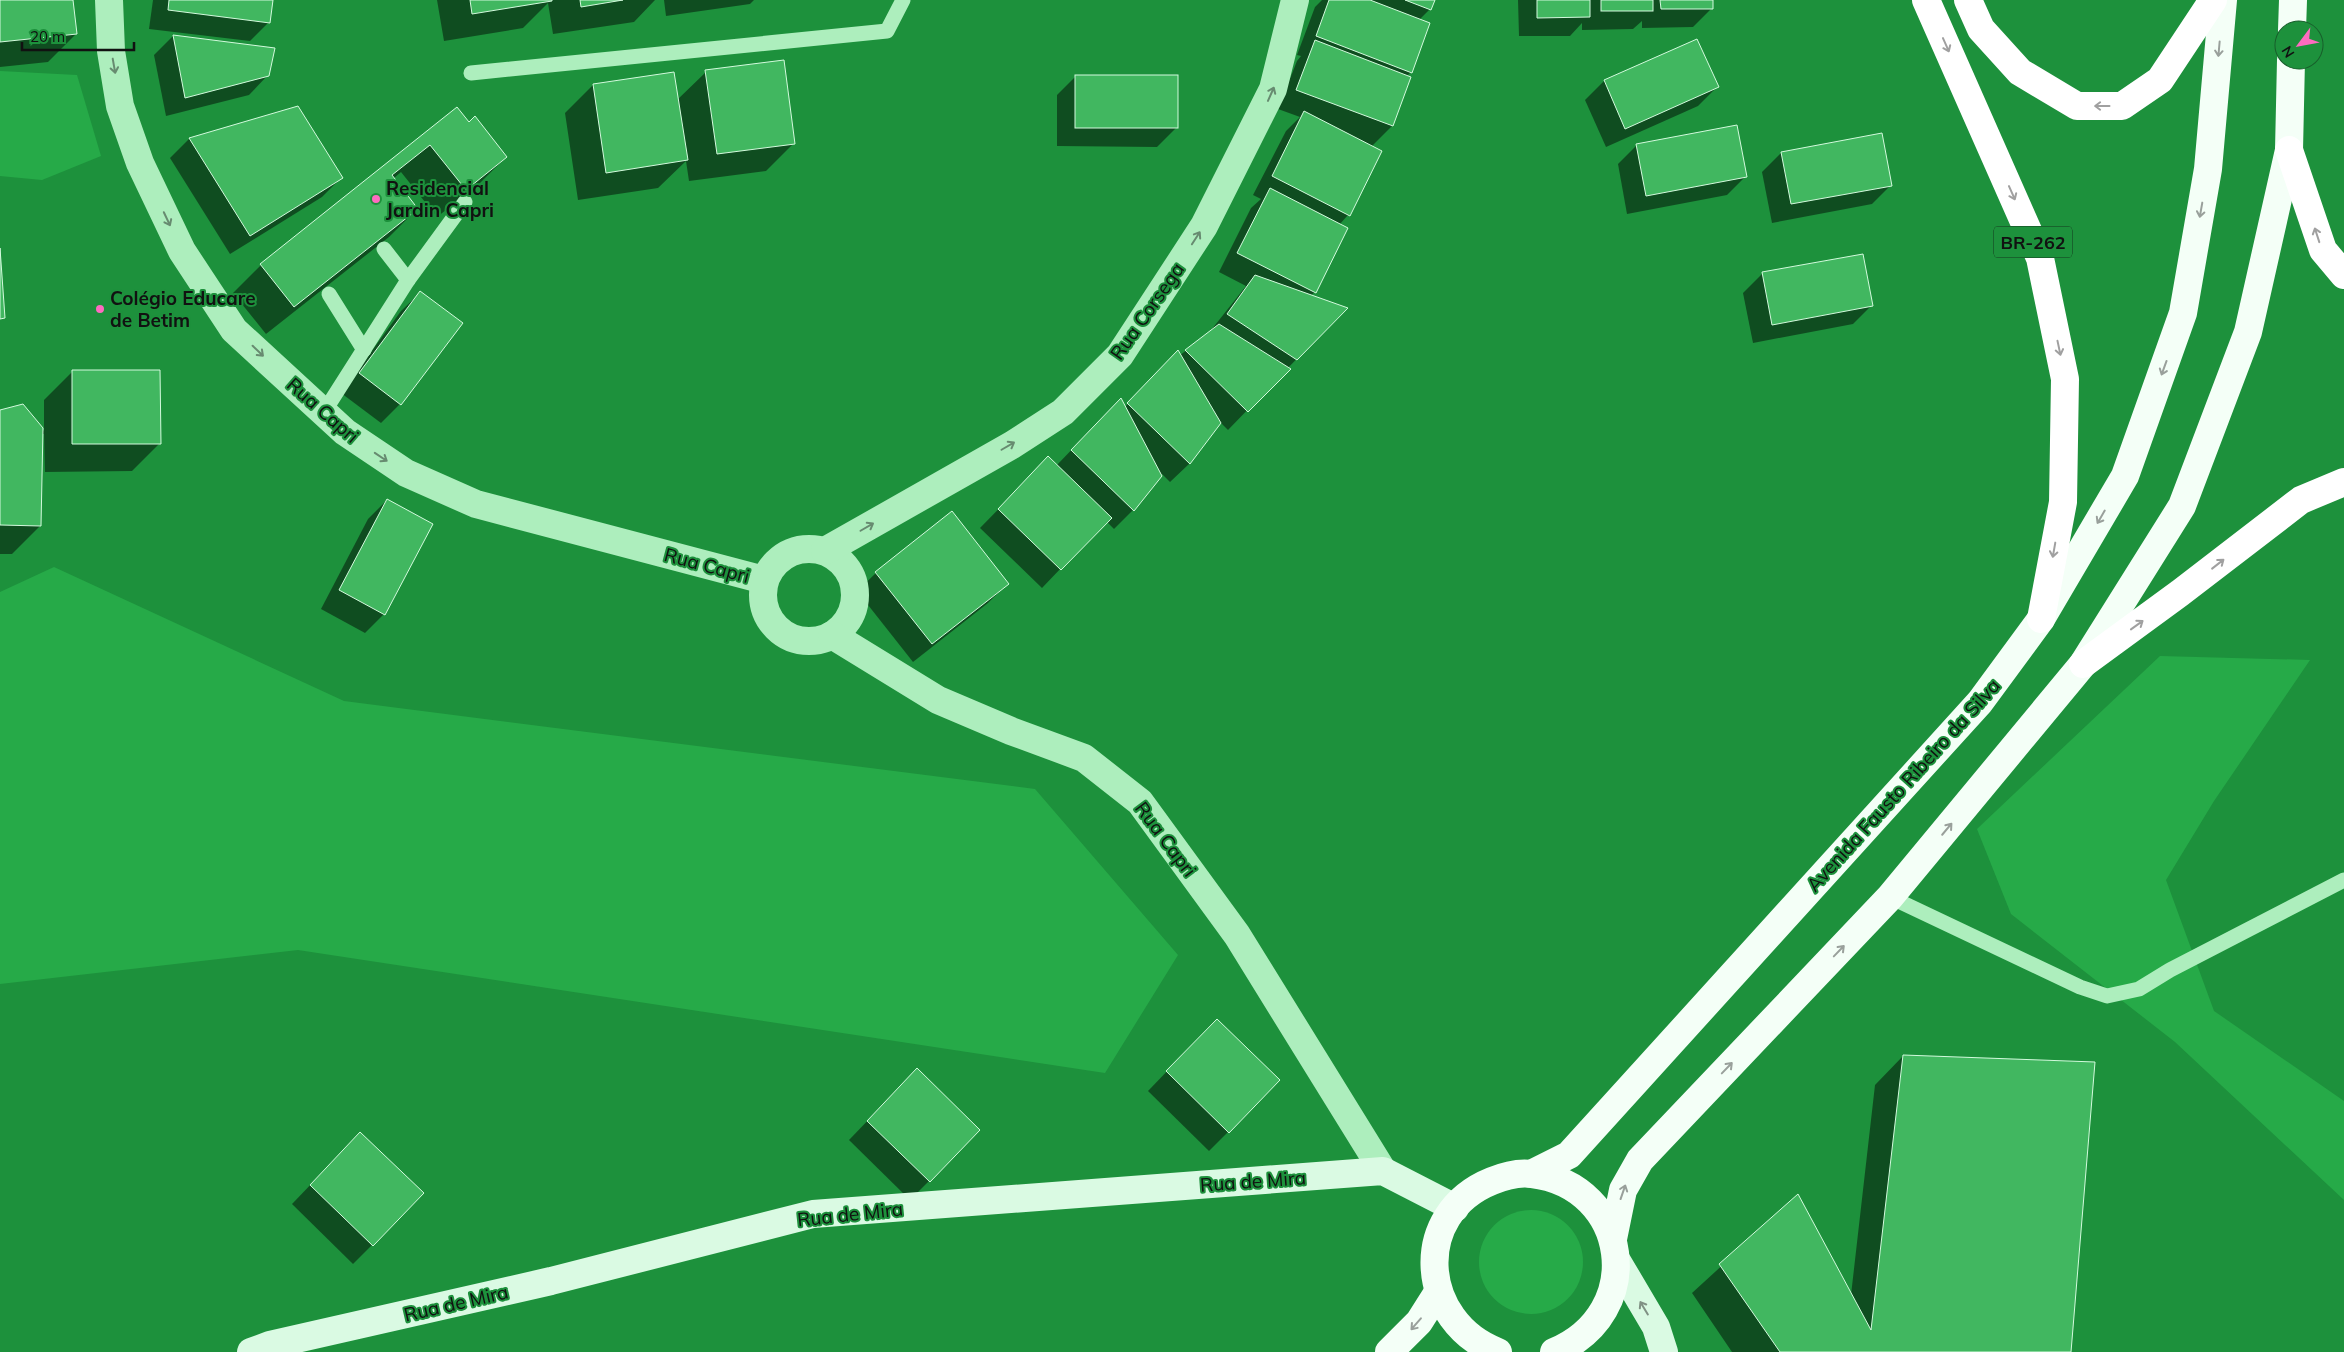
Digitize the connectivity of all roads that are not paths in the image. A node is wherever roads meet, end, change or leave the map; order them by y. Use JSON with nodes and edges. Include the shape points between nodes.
{"nodes":[{"id":1,"x":109,"y":0,"type":"edge"},
{"id":2,"x":903,"y":0,"type":"edge"},
{"id":3,"x":1295,"y":0,"type":"edge"},
{"id":4,"x":1926,"y":0,"type":"edge"},
{"id":5,"x":1968,"y":0,"type":"edge"},
{"id":6,"x":2213,"y":0,"type":"edge"},
{"id":7,"x":2223,"y":0,"type":"edge"},
{"id":8,"x":2292,"y":0,"type":"edge"},
{"id":9,"x":2292,"y":20,"type":"edge"},
{"id":10,"x":2291,"y":70,"type":"edge"},
{"id":11,"x":471,"y":73,"type":"dead end"},
{"id":12,"x":2289,"y":150,"type":"junction"},
{"id":13,"x":465,"y":202,"type":"dead end"},
{"id":14,"x":384,"y":249,"type":"dead end"},
{"id":15,"x":2344,"y":275,"type":"edge"},
{"id":16,"x":408,"y":280,"type":"junction"},
{"id":17,"x":329,"y":294,"type":"dead end"},
{"id":18,"x":364,"y":350,"type":"junction"},
{"id":19,"x":324,"y":412,"type":"junction"},
{"id":20,"x":2344,"y":482,"type":"edge"},
{"id":21,"x":825,"y":552,"type":"junction"},
{"id":22,"x":764,"y":580,"type":"junction"},
{"id":23,"x":2041,"y":619,"type":"junction"},
{"id":24,"x":832,"y":635,"type":"junction"},
{"id":25,"x":2083,"y":664,"type":"junction"},
{"id":26,"x":2344,"y":880,"type":"edge"},
{"id":27,"x":1890,"y":897,"type":"junction"},
{"id":28,"x":1383,"y":1172,"type":"junction"},
{"id":29,"x":1531,"y":1174,"type":"junction"},
{"id":30,"x":1455,"y":1208,"type":"junction"},
{"id":31,"x":1615,"y":1250,"type":"junction"},
{"id":32,"x":1438,"y":1292,"type":"junction"},
{"id":33,"x":251,"y":1352,"type":"edge"},
{"id":34,"x":1390,"y":1352,"type":"edge"},
{"id":35,"x":1498,"y":1352,"type":"edge"},
{"id":36,"x":1554,"y":1352,"type":"edge"},
{"id":37,"x":1664,"y":1352,"type":"edge"}],
"edges":[{"from":1,"to":19,"type":"street","name":"Rua Capri","one_way":true,"via":[[111,51],[120,106],[140,163],[182,251],[234,330]]},
{"from":2,"to":11,"type":"lane","via":[[887,31]]},
{"from":21,"to":3,"type":"street","name":"Rua Corsega","one_way":true,"via":[[1064,412],[1120,355],[1204,226],[1273,89]]},
{"from":4,"to":23,"type":"highway","number":"BR-262","one_way":true,"via":[[2040,258],[2065,379],[2063,502]]},
{"from":6,"to":5,"type":"highway","one_way":true,"via":[[2160,80],[2122,106],[2076,106],[2020,72],[1981,29]]},
{"from":7,"to":23,"type":"main road","name":"Avenida Fausto Ribeiro da Silva","one_way":true,"via":[[2208,168],[2183,313],[2125,476]]},
{"from":8,"to":9,"type":"main road"},
{"from":10,"to":12,"type":"main road"},
{"from":15,"to":12,"type":"highway","one_way":true,"via":[[2322,250]]},
{"from":12,"to":25,"type":"main road","via":[[2248,332],[2182,506]]},
{"from":13,"to":16,"type":"lane"},
{"from":14,"to":16,"type":"lane"},
{"from":16,"to":18,"type":"lane"},
{"from":17,"to":18,"type":"lane"},
{"from":18,"to":19,"type":"lane"},
{"from":19,"to":22,"type":"street","name":"Rua Capri","one_way":true,"via":[[345,432],[406,473],[476,504]]},
{"from":25,"to":20,"type":"highway","one_way":true,"via":[[2301,500]]},
{"from":21,"to":22,"type":"street","name":"Rua Capri","via":[[796,550],[781,558]]},
{"from":21,"to":24,"type":"street","via":[[837,558],[847,569],[855,593],[853,610],[845,624]]},
{"from":22,"to":24,"type":"street","name":"Rua Capri","via":[[763,598],[772,624],[800,641],[817,641]]},
{"from":23,"to":29,"type":"main road","name":"Avenida Fausto Ribeiro da Silva","via":[[1980,702],[1570,1155]]},
{"from":24,"to":28,"type":"street","name":"Rua Capri","via":[[938,700],[1084,758],[1140,802],[1237,935]]},
{"from":27,"to":25,"type":"main road","one_way":true},
{"from":26,"to":27,"type":"lane","via":[[2139,989],[2107,996],[2080,987]]},
{"from":31,"to":27,"type":"main road","one_way":true,"via":[[1623,1190],[1640,1160]]},
{"from":28,"to":30,"type":"street"},
{"from":28,"to":33,"type":"street","name":"Rua de Mira","via":[[813,1214]]},
{"from":29,"to":30,"type":"main road","name":"Avenida Fausto Ribeiro da Silva","via":[[1504,1176],[1479,1186]]},
{"from":29,"to":31,"type":"main road","name":"Avenida Fausto Ribeiro da Silva","via":[[1558,1180],[1582,1194],[1601,1214]]},
{"from":30,"to":32,"type":"main road","name":"Avenida Fausto Ribeiro da Silva","via":[[1446,1219],[1438,1240],[1434,1266]]},
{"from":31,"to":36,"type":"main road","via":[[1614,1287],[1606,1309],[1591,1330],[1571,1345]]},
{"from":37,"to":31,"type":"street","one_way":true,"via":[[1656,1327]]},
{"from":32,"to":34,"type":"main road","one_way":true,"via":[[1419,1322]]},
{"from":32,"to":35,"type":"main road","name":"Avenida Fausto Ribeiro da Silva","via":[[1448,1313],[1464,1332]]}]}
